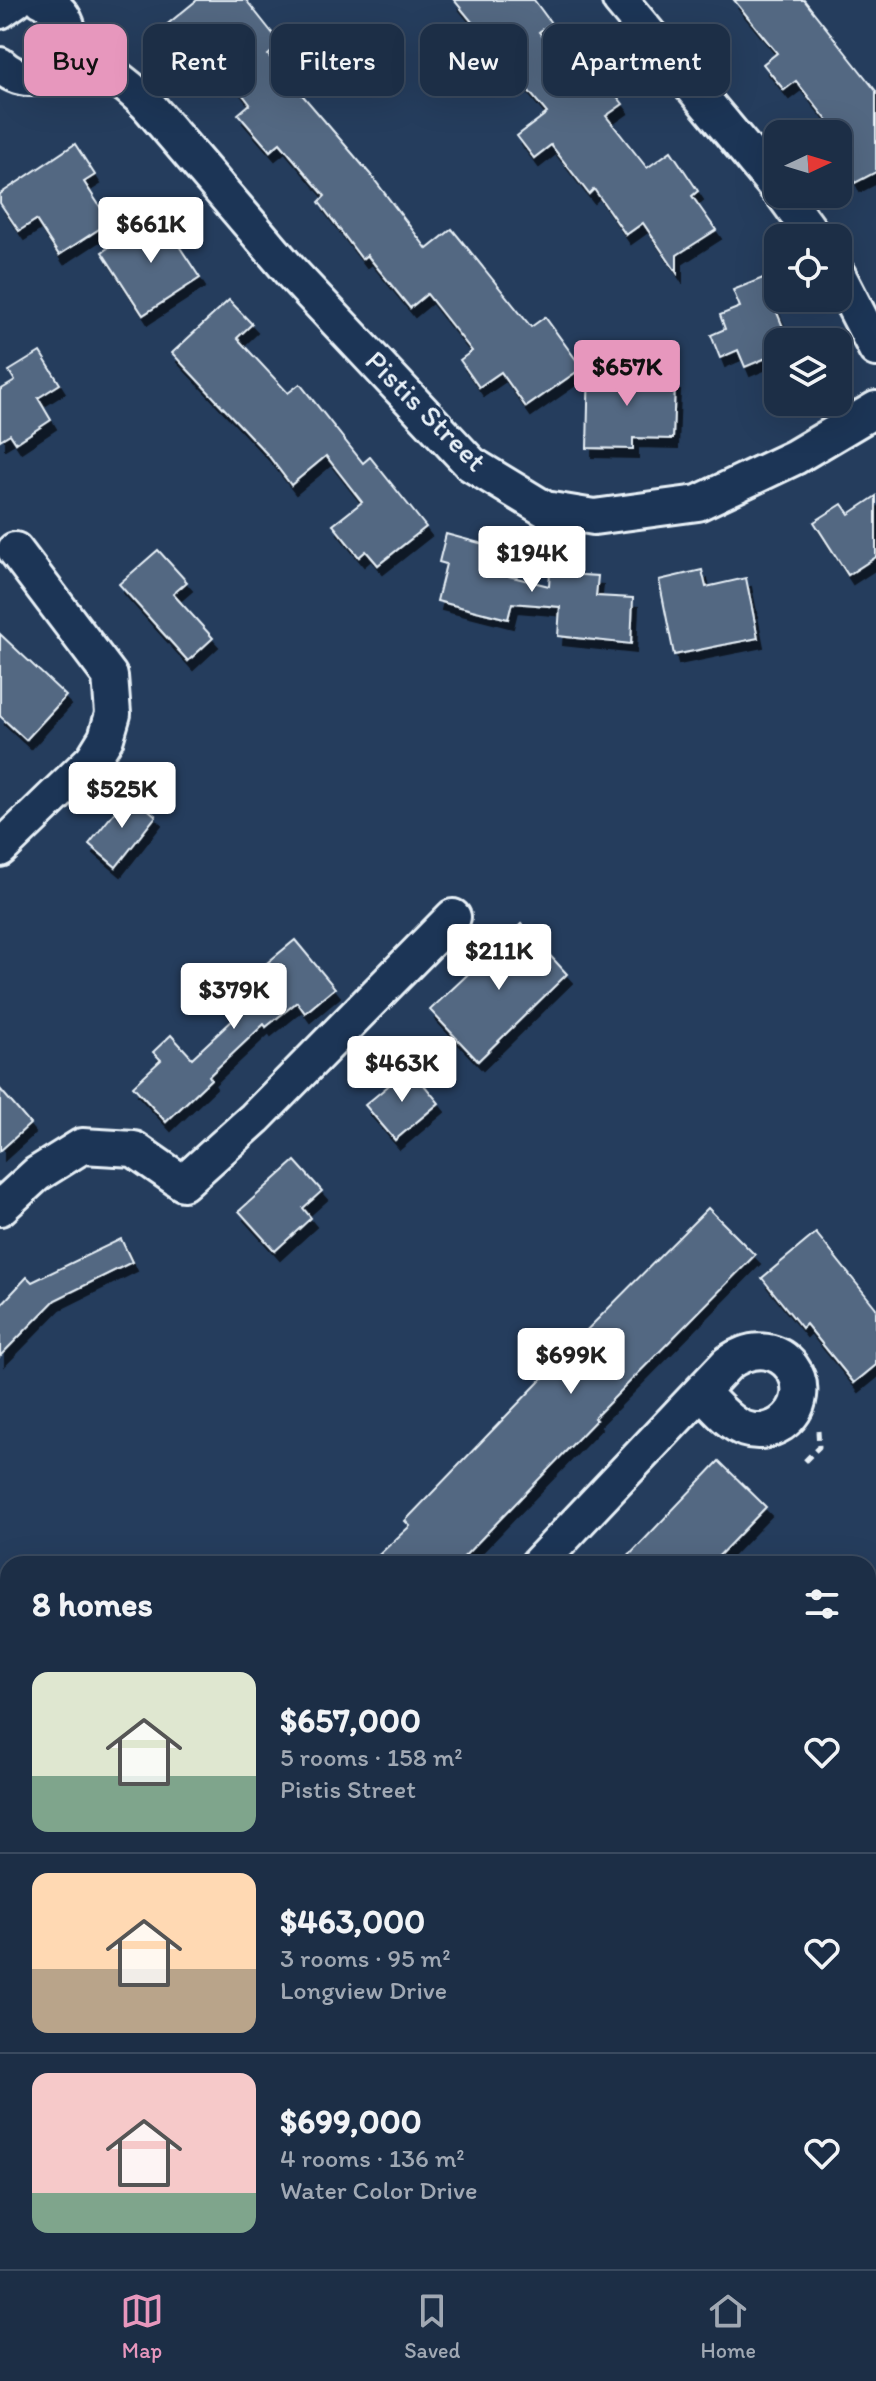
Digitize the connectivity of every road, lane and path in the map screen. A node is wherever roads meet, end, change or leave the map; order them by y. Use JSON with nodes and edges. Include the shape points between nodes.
{"nodes":[{"id":1,"x":16,"y":0,"type":"edge"},
{"id":2,"x":42,"y":0,"type":"edge"},
{"id":3,"x":620,"y":0,"type":"edge"},
{"id":4,"x":0,"y":11,"type":"edge"},
{"id":5,"x":67,"y":24,"type":"edge"},
{"id":6,"x":0,"y":65,"type":"edge"},
{"id":7,"x":24,"y":78,"type":"edge"},
{"id":8,"x":127,"y":85,"type":"edge"},
{"id":9,"x":764,"y":172,"type":"edge"},
{"id":10,"x":852,"y":302,"type":"edge"},
{"id":11,"x":876,"y":349,"type":"edge"},
{"id":12,"x":876,"y":409,"type":"edge"},
{"id":13,"x":15,"y":550,"type":"dead end"},
{"id":14,"x":0,"y":849,"type":"edge"},
{"id":15,"x":453,"y":917,"type":"dead end"},
{"id":16,"x":0,"y":1208,"type":"edge"},
{"id":17,"x":702,"y":1393,"type":"dead end"},
{"id":18,"x":546,"y":1556,"type":"edge"}],
"edges":[{"from":1,"to":4,"type":"street"},
{"from":2,"to":5,"type":"street","via":[[57,8]]},
{"from":3,"to":9,"type":"street"},
{"from":6,"to":7,"type":"street"},
{"from":8,"to":12,"type":"street","name":"Pistis Street","via":[[290,271],[471,464],[545,509],[594,517],[698,503],[795,457]]},
{"from":10,"to":11,"type":"street"},
{"from":13,"to":14,"type":"street","via":[[110,676],[113,714],[93,759]]},
{"from":15,"to":16,"type":"street","via":[[255,1118],[183,1183],[134,1149],[82,1146],[37,1174]]},
{"from":17,"to":18,"type":"street"}]}
